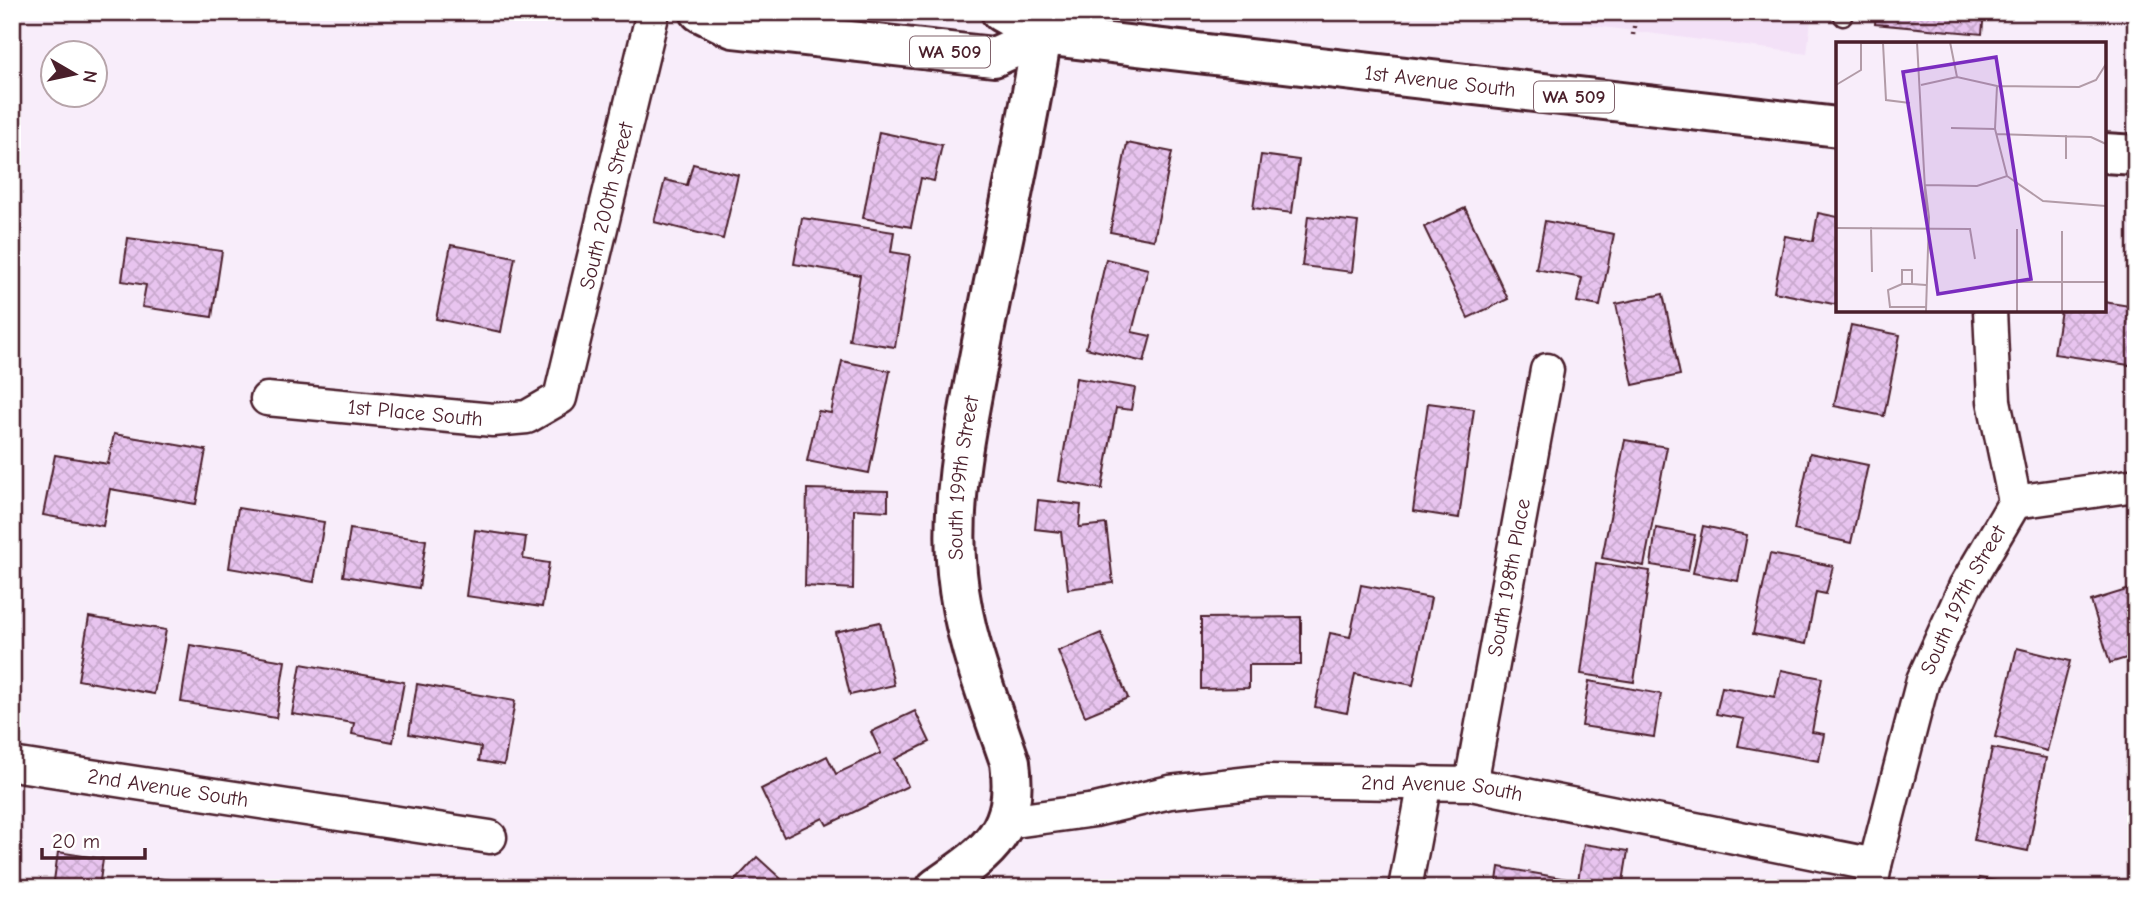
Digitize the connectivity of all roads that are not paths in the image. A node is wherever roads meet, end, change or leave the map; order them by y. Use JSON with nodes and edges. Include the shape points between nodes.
{"nodes":[{"id":1,"x":653,"y":12,"type":"edge"},
{"id":2,"x":699,"y":12,"type":"edge"},
{"id":3,"x":1001,"y":12,"type":"edge"},
{"id":4,"x":1042,"y":35,"type":"junction"},
{"id":5,"x":1836,"y":127,"type":"edge"},
{"id":6,"x":2106,"y":153,"type":"edge"},
{"id":7,"x":2136,"y":155,"type":"edge"},
{"id":8,"x":1990,"y":312,"type":"edge"},
{"id":9,"x":1548,"y":370,"type":"dead end"},
{"id":10,"x":560,"y":398,"type":"joint"},
{"id":11,"x":267,"y":399,"type":"dead end"},
{"id":12,"x":2136,"y":485,"type":"edge"},
{"id":13,"x":2015,"y":502,"type":"junction"},
{"id":14,"x":12,"y":764,"type":"edge"},
{"id":15,"x":1425,"y":782,"type":"junction"},
{"id":16,"x":1471,"y":784,"type":"junction"},
{"id":17,"x":1007,"y":822,"type":"junction"},
{"id":18,"x":490,"y":837,"type":"dead end"},
{"id":19,"x":1873,"y":876,"type":"edge"},
{"id":20,"x":936,"y":888,"type":"edge"},
{"id":21,"x":1405,"y":888,"type":"edge"}],
"edges":[{"from":1,"to":10,"type":"street","name":"South 200th Street"},
{"from":2,"to":4,"type":"main road","number":"WA 509","via":[[733,28],[994,57]]},
{"from":3,"to":4,"type":"main road","name":"1st Avenue South","number":"WA 509"},
{"from":4,"to":5,"type":"main road","name":"1st Avenue South","number":"WA 509"},
{"from":4,"to":17,"type":"main road","name":"South 199th Street","via":[[964,436],[955,527],[962,612],[1010,762],[1013,787]]},
{"from":6,"to":7,"type":"main road"},
{"from":8,"to":13,"type":"street","name":"South 197th Street","via":[[1994,401]]},
{"from":9,"to":16,"type":"street","name":"South 198th Place"},
{"from":10,"to":11,"type":"street","name":"1st Place South","via":[[527,417],[493,420]]},
{"from":12,"to":13,"type":"street"},
{"from":13,"to":19,"type":"street","name":"South 197th Street","via":[[1965,587],[1923,681]]},
{"from":14,"to":18,"type":"street","name":"2nd Avenue South"},
{"from":15,"to":16,"type":"street","name":"2nd Avenue South"},
{"from":15,"to":17,"type":"street","name":"2nd Avenue South","via":[[1268,781],[1170,792],[1096,810]]},
{"from":15,"to":21,"type":"street"},
{"from":16,"to":19,"type":"street","name":"2nd Avenue South"},
{"from":17,"to":20,"type":"main road","name":"South 199th Street","via":[[972,863]]}]}
